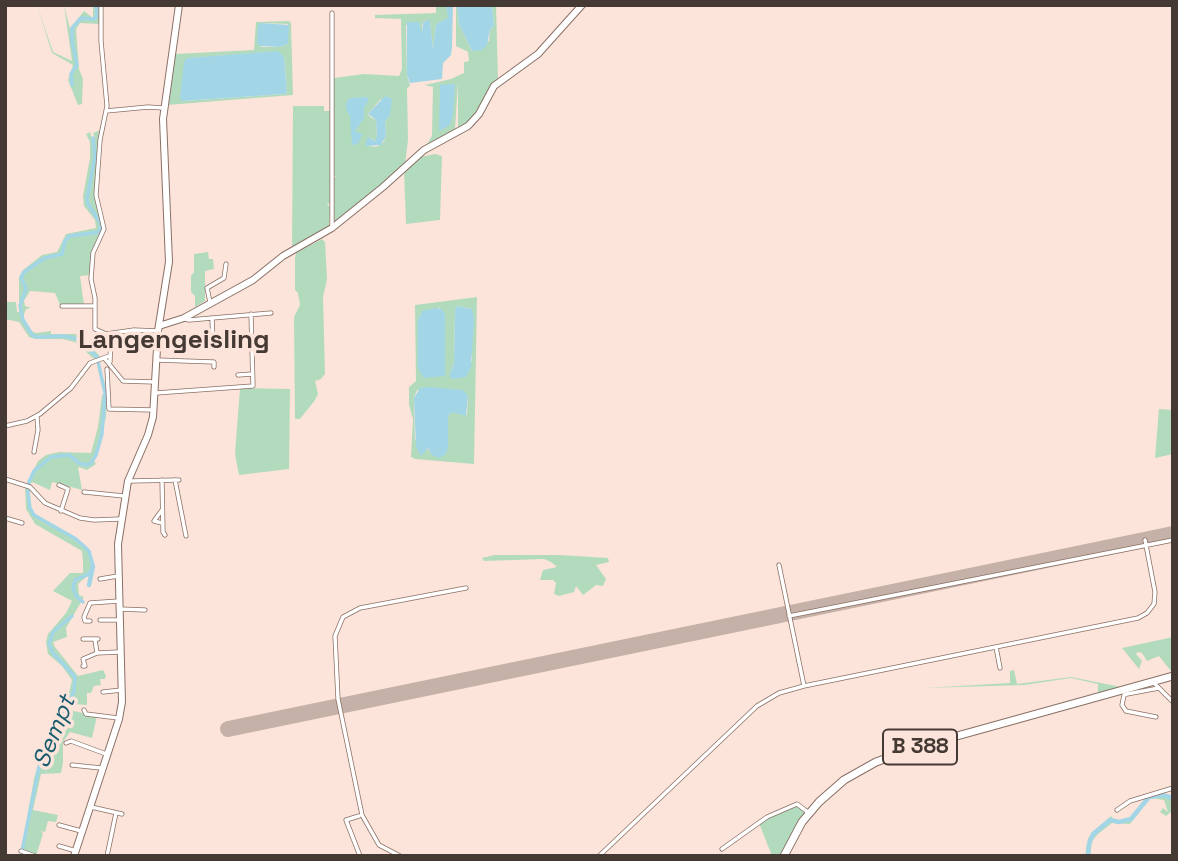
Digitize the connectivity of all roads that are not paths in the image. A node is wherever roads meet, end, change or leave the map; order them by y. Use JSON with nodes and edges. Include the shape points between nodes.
{"nodes":[{"id":1,"x":101,"y":5,"type":"edge"},
{"id":2,"x":179,"y":5,"type":"edge"},
{"id":3,"x":582,"y":5,"type":"edge"},
{"id":4,"x":332,"y":13,"type":"dead end"},
{"id":5,"x":163,"y":108,"type":"junction"},
{"id":6,"x":106,"y":111,"type":"junction"},
{"id":7,"x":332,"y":228,"type":"junction"},
{"id":8,"x":226,"y":264,"type":"dead end"},
{"id":9,"x":210,"y":302,"type":"junction"},
{"id":10,"x":62,"y":306,"type":"dead end"},
{"id":11,"x":96,"y":306,"type":"junction"},
{"id":12,"x":271,"y":313,"type":"dead end"},
{"id":13,"x":251,"y":314,"type":"junction"},
{"id":14,"x":212,"y":317,"type":"junction"},
{"id":15,"x":184,"y":318,"type":"junction"},
{"id":16,"x":159,"y":328,"type":"junction"},
{"id":17,"x":111,"y":334,"type":"junction"},
{"id":18,"x":213,"y":343,"type":"dead end"},
{"id":19,"x":252,"y":347,"type":"junction"},
{"id":20,"x":237,"y":348,"type":"dead end"},
{"id":21,"x":104,"y":359,"type":"junction"},
{"id":22,"x":156,"y":360,"type":"junction"},
{"id":23,"x":214,"y":367,"type":"dead end"},
{"id":24,"x":110,"y":368,"type":"junction"},
{"id":25,"x":252,"y":374,"type":"junction"},
{"id":26,"x":238,"y":375,"type":"dead end"},
{"id":27,"x":155,"y":382,"type":"junction"},
{"id":28,"x":154,"y":393,"type":"junction"},
{"id":29,"x":154,"y":410,"type":"junction"},
{"id":30,"x":37,"y":416,"type":"junction"},
{"id":31,"x":5,"y":426,"type":"edge"},
{"id":32,"x":34,"y":452,"type":"dead end"},
{"id":33,"x":128,"y":478,"type":"junction"},
{"id":34,"x":5,"y":479,"type":"edge"},
{"id":35,"x":162,"y":480,"type":"junction"},
{"id":36,"x":59,"y":485,"type":"dead end"},
{"id":37,"x":84,"y":492,"type":"dead end"},
{"id":38,"x":124,"y":496,"type":"junction"},
{"id":39,"x":162,"y":510,"type":"junction"},
{"id":40,"x":61,"y":511,"type":"junction"},
{"id":41,"x":5,"y":518,"type":"edge"},
{"id":42,"x":121,"y":519,"type":"junction"},
{"id":43,"x":22,"y":523,"type":"dead end"},
{"id":44,"x":163,"y":523,"type":"junction"},
{"id":45,"x":165,"y":535,"type":"dead end"},
{"id":46,"x":186,"y":536,"type":"dead end"},
{"id":47,"x":1173,"y":540,"type":"edge"},
{"id":48,"x":1145,"y":542,"type":"junction"},
{"id":49,"x":779,"y":565,"type":"dead end"},
{"id":50,"x":118,"y":576,"type":"junction"},
{"id":51,"x":100,"y":579,"type":"dead end"},
{"id":52,"x":466,"y":588,"type":"dead end"},
{"id":53,"x":119,"y":601,"type":"junction"},
{"id":54,"x":119,"y":609,"type":"junction"},
{"id":55,"x":145,"y":610,"type":"dead end"},
{"id":56,"x":789,"y":617,"type":"junction"},
{"id":57,"x":100,"y":620,"type":"dead end"},
{"id":58,"x":120,"y":620,"type":"junction"},
{"id":59,"x":90,"y":621,"type":"dead end"},
{"id":60,"x":83,"y":639,"type":"dead end"},
{"id":61,"x":996,"y":648,"type":"junction"},
{"id":62,"x":121,"y":652,"type":"junction"},
{"id":63,"x":97,"y":653,"type":"junction"},
{"id":64,"x":83,"y":666,"type":"dead end"},
{"id":65,"x":1000,"y":667,"type":"dead end"},
{"id":66,"x":1173,"y":676,"type":"edge"},
{"id":67,"x":804,"y":685,"type":"junction"},
{"id":68,"x":1156,"y":685,"type":"junction"},
{"id":69,"x":122,"y":690,"type":"junction"},
{"id":70,"x":103,"y":692,"type":"dead end"},
{"id":71,"x":1123,"y":693,"type":"junction"},
{"id":72,"x":1173,"y":702,"type":"edge"},
{"id":73,"x":84,"y":710,"type":"dead end"},
{"id":74,"x":1156,"y":717,"type":"dead end"},
{"id":75,"x":119,"y":719,"type":"junction"},
{"id":76,"x":66,"y":743,"type":"dead end"},
{"id":77,"x":106,"y":754,"type":"junction"},
{"id":78,"x":72,"y":765,"type":"dead end"},
{"id":79,"x":102,"y":768,"type":"junction"},
{"id":80,"x":1173,"y":788,"type":"edge"},
{"id":81,"x":91,"y":807,"type":"junction"},
{"id":82,"x":1116,"y":810,"type":"dead end"},
{"id":83,"x":809,"y":813,"type":"junction"},
{"id":84,"x":359,"y":816,"type":"dead end"},
{"id":85,"x":59,"y":825,"type":"dead end"},
{"id":86,"x":83,"y":831,"type":"junction"},
{"id":87,"x":59,"y":846,"type":"dead end"},
{"id":88,"x":722,"y":849,"type":"dead end"},
{"id":89,"x":23,"y":851,"type":"dead end"},
{"id":90,"x":75,"y":854,"type":"edge"},
{"id":91,"x":35,"y":856,"type":"edge"},
{"id":92,"x":107,"y":856,"type":"edge"},
{"id":93,"x":360,"y":856,"type":"edge"},
{"id":94,"x":400,"y":856,"type":"edge"},
{"id":95,"x":598,"y":856,"type":"edge"},
{"id":96,"x":784,"y":856,"type":"edge"}],
"edges":[{"from":1,"to":6,"type":"street"},
{"from":2,"to":5,"type":"main road"},
{"from":3,"to":7,"type":"main road","via":[[533,58],[494,86],[471,124],[424,150]]},
{"from":4,"to":7,"type":"street"},
{"from":5,"to":6,"type":"street"},
{"from":5,"to":16,"type":"main road","via":[[169,268]]},
{"from":6,"to":11,"type":"street","via":[[96,195],[104,225],[93,253],[91,279]]},
{"from":7,"to":9,"type":"main road"},
{"from":8,"to":9,"type":"street","via":[[225,278],[206,289]]},
{"from":9,"to":15,"type":"main road"},
{"from":10,"to":11,"type":"street"},
{"from":11,"to":17,"type":"street","via":[[96,331]]},
{"from":12,"to":13,"type":"street"},
{"from":13,"to":14,"type":"street"},
{"from":13,"to":19,"type":"street"},
{"from":14,"to":15,"type":"street"},
{"from":14,"to":18,"type":"street"},
{"from":15,"to":16,"type":"main road"},
{"from":16,"to":17,"type":"street"},
{"from":16,"to":22,"type":"main road"},
{"from":17,"to":21,"type":"street"},
{"from":19,"to":20,"type":"street"},
{"from":19,"to":25,"type":"street"},
{"from":21,"to":24,"type":"street"},
{"from":21,"to":30,"type":"street","via":[[88,366],[71,388]]},
{"from":22,"to":23,"type":"street","via":[[214,362]]},
{"from":22,"to":27,"type":"main road"},
{"from":24,"to":27,"type":"street","via":[[123,381]]},
{"from":24,"to":29,"type":"street","via":[[109,409]]},
{"from":25,"to":26,"type":"street"},
{"from":25,"to":28,"type":"street","via":[[253,386]]},
{"from":27,"to":28,"type":"main road"},
{"from":28,"to":29,"type":"main road"},
{"from":29,"to":33,"type":"main road"},
{"from":30,"to":31,"type":"street"},
{"from":30,"to":32,"type":"street"},
{"from":33,"to":35,"type":"street"},
{"from":33,"to":38,"type":"main road"},
{"from":34,"to":40,"type":"street","via":[[28,486]]},
{"from":35,"to":39,"type":"street"},
{"from":35,"to":46,"type":"street","via":[[177,480]]},
{"from":36,"to":40,"type":"street","via":[[68,489]]},
{"from":37,"to":38,"type":"street"},
{"from":38,"to":42,"type":"main road"},
{"from":39,"to":44,"type":"street"},
{"from":39,"to":44,"type":"street","via":[[154,521]]},
{"from":40,"to":42,"type":"street","via":[[87,520]]},
{"from":41,"to":43,"type":"street"},
{"from":42,"to":50,"type":"main road"},
{"from":44,"to":45,"type":"street"},
{"from":47,"to":48,"type":"street"},
{"from":48,"to":56,"type":"street"},
{"from":48,"to":61,"type":"street","via":[[1155,592],[1147,613]]},
{"from":49,"to":56,"type":"street"},
{"from":50,"to":51,"type":"street"},
{"from":50,"to":53,"type":"main road"},
{"from":52,"to":94,"type":"street","via":[[360,608],[343,617],[335,636],[338,699],[362,815],[379,845]]},
{"from":53,"to":54,"type":"main road"},
{"from":53,"to":59,"type":"street","via":[[90,603],[83,617]]},
{"from":54,"to":55,"type":"street"},
{"from":54,"to":58,"type":"main road"},
{"from":56,"to":67,"type":"street"},
{"from":57,"to":58,"type":"street"},
{"from":58,"to":62,"type":"main road"},
{"from":60,"to":63,"type":"street","via":[[96,639]]},
{"from":61,"to":65,"type":"street"},
{"from":61,"to":67,"type":"street"},
{"from":62,"to":63,"type":"street"},
{"from":62,"to":69,"type":"main road"},
{"from":63,"to":64,"type":"street","via":[[83,659]]},
{"from":66,"to":68,"type":"main road","number":"B 388"},
{"from":67,"to":95,"type":"street","via":[[757,706]]},
{"from":68,"to":71,"type":"main road","number":"B 388"},
{"from":68,"to":72,"type":"street"},
{"from":69,"to":70,"type":"street"},
{"from":69,"to":75,"type":"main road"},
{"from":71,"to":74,"type":"street","via":[[1124,711]]},
{"from":71,"to":83,"type":"main road","number":"B 388","via":[[886,758],[844,780]]},
{"from":73,"to":75,"type":"street"},
{"from":75,"to":77,"type":"main road"},
{"from":76,"to":77,"type":"street"},
{"from":77,"to":79,"type":"main road"},
{"from":78,"to":79,"type":"street"},
{"from":79,"to":81,"type":"main road"},
{"from":80,"to":82,"type":"street"},
{"from":81,"to":86,"type":"main road"},
{"from":81,"to":92,"type":"street","via":[[119,814]]},
{"from":83,"to":88,"type":"street","via":[[797,804],[766,817]]},
{"from":83,"to":96,"type":"main road","number":"B 388"},
{"from":84,"to":93,"type":"street","via":[[346,820]]},
{"from":85,"to":86,"type":"street"},
{"from":86,"to":90,"type":"main road"},
{"from":87,"to":90,"type":"street"},
{"from":89,"to":91,"type":"street"}]}
